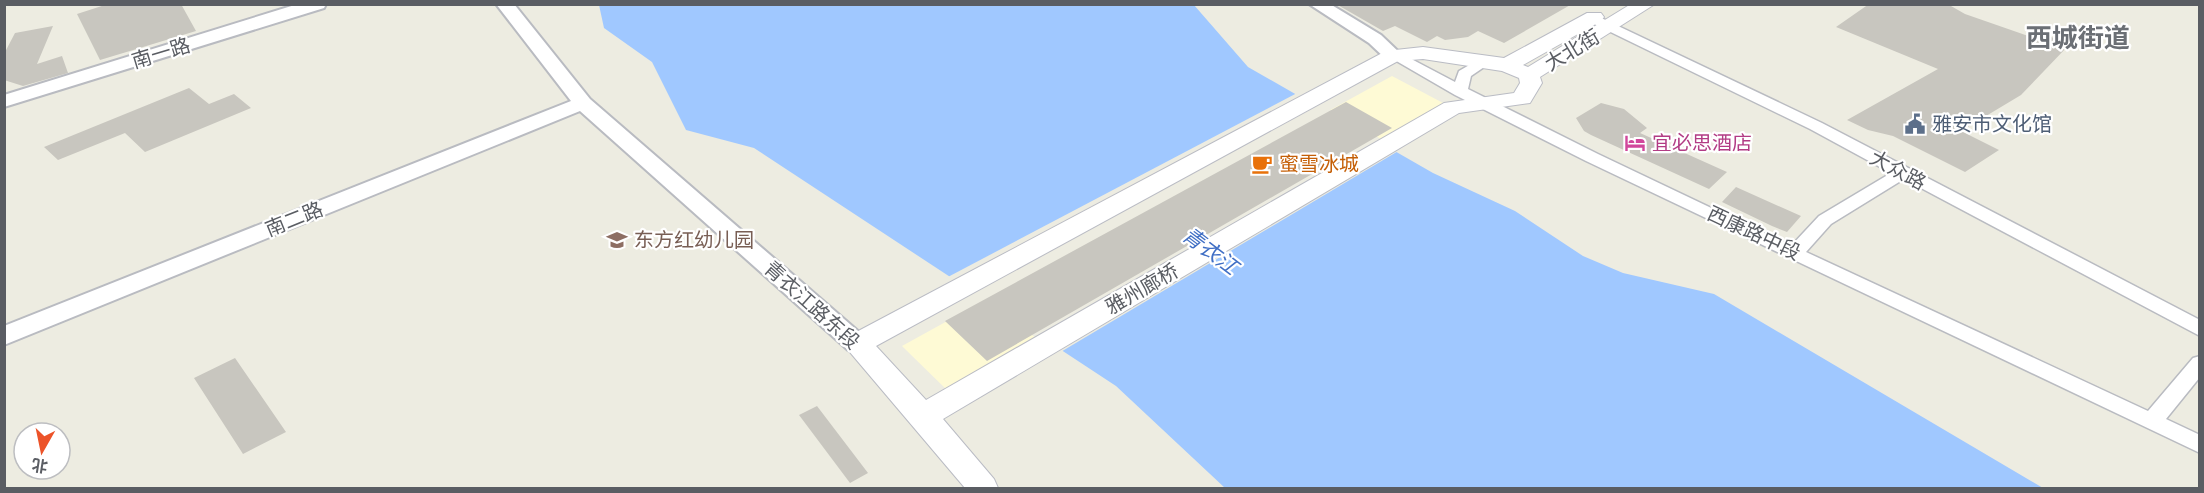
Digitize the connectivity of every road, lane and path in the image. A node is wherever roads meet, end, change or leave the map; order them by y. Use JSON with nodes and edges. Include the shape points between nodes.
{"nodes":[{"id":1,"x":318,"y":4,"type":"edge"},
{"id":2,"x":504,"y":4,"type":"edge"},
{"id":3,"x":1317,"y":4,"type":"edge"},
{"id":4,"x":1615,"y":4,"type":"edge"},
{"id":5,"x":1646,"y":4,"type":"edge"},
{"id":6,"x":1602,"y":22,"type":"junction"},
{"id":7,"x":1383,"y":60,"type":"junction"},
{"id":8,"x":1483,"y":63,"type":"junction"},
{"id":9,"x":1507,"y":65,"type":"junction"},
{"id":10,"x":1529,"y":75,"type":"junction"},
{"id":11,"x":1456,"y":100,"type":"junction"},
{"id":12,"x":4,"y":101,"type":"edge"},
{"id":13,"x":1481,"y":101,"type":"junction"},
{"id":14,"x":583,"y":104,"type":"junction"},
{"id":15,"x":1903,"y":173,"type":"junction"},
{"id":16,"x":1795,"y":253,"type":"junction"},
{"id":17,"x":2199,"y":329,"type":"edge"},
{"id":18,"x":4,"y":336,"type":"edge"},
{"id":19,"x":857,"y":344,"type":"junction"},
{"id":20,"x":2199,"y":363,"type":"edge"},
{"id":21,"x":923,"y":416,"type":"junction"},
{"id":22,"x":2152,"y":421,"type":"junction"},
{"id":23,"x":2199,"y":445,"type":"edge"},
{"id":24,"x":983,"y":489,"type":"edge"}],
"edges":[{"from":1,"to":12,"type":"street","name":"南一路"},
{"from":2,"to":14,"type":"street","name":"青衣江路东段"},
{"from":3,"to":7,"type":"street","via":[[1375,39]]},
{"from":4,"to":6,"type":"main road","name":"大北街"},
{"from":5,"to":6,"type":"main road","name":"大北街"},
{"from":6,"to":9,"type":"main road","name":"大北街"},
{"from":6,"to":10,"type":"main road","name":"大北街"},
{"from":6,"to":15,"type":"street","name":"大众路"},
{"from":7,"to":8,"type":"main road","via":[[1423,53]]},
{"from":7,"to":11,"type":"street"},
{"from":7,"to":19,"type":"main road"},
{"from":8,"to":9,"type":"main road"},
{"from":8,"to":11,"type":"street","via":[[1464,74]]},
{"from":9,"to":10,"type":"main road"},
{"from":10,"to":13,"type":"main road","name":"雅州廊桥","via":[[1531,83],[1522,98],[1503,103]]},
{"from":11,"to":13,"type":"main road","name":"雅州廊桥"},
{"from":11,"to":21,"type":"main road","name":"雅州廊桥"},
{"from":13,"to":16,"type":"street","name":"西康路中段","via":[[1585,156]]},
{"from":14,"to":18,"type":"street","name":"南二路"},
{"from":14,"to":19,"type":"street","name":"青衣江路东段"},
{"from":15,"to":16,"type":"street","via":[[1825,220]]},
{"from":15,"to":17,"type":"street","name":"大众路"},
{"from":16,"to":22,"type":"street","name":"西康路中段"},
{"from":19,"to":21,"type":"main road","name":"青衣江路东段"},
{"from":20,"to":22,"type":"street"},
{"from":21,"to":24,"type":"main road","name":"青衣江路东段"},
{"from":22,"to":23,"type":"street","name":"西康路中段"}]}
